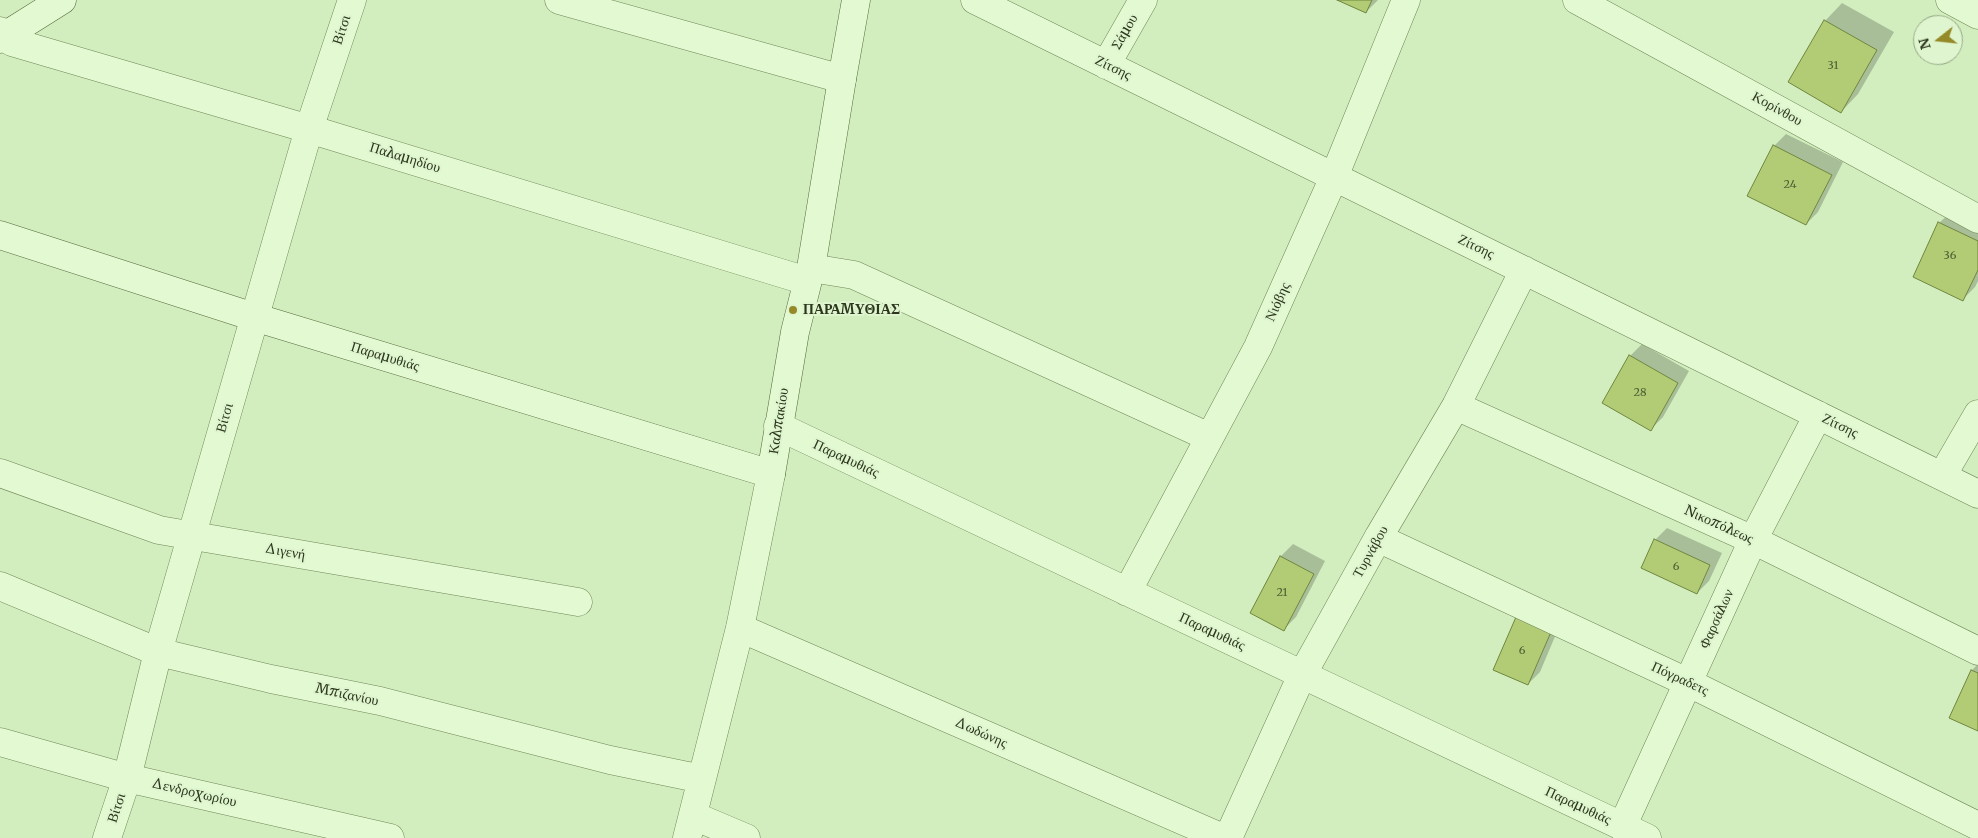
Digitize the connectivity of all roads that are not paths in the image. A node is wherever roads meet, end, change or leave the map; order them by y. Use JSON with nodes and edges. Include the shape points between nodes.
{"nodes":[{"id":1,"x":62,"y":0,"type":"edge"},
{"id":2,"x":352,"y":0,"type":"edge"},
{"id":3,"x":559,"y":0,"type":"edge"},
{"id":4,"x":856,"y":0,"type":"edge"},
{"id":5,"x":975,"y":0,"type":"edge"},
{"id":6,"x":1143,"y":0,"type":"edge"},
{"id":7,"x":1406,"y":0,"type":"edge"},
{"id":8,"x":1576,"y":0,"type":"edge"},
{"id":9,"x":1950,"y":0,"type":"edge"},
{"id":10,"x":1978,"y":15,"type":"edge"},
{"id":11,"x":1,"y":35,"type":"edge"},
{"id":12,"x":1106,"y":65,"type":"junction"},
{"id":13,"x":842,"y":79,"type":"junction"},
{"id":14,"x":309,"y":129,"type":"junction"},
{"id":15,"x":1334,"y":177,"type":"junction"},
{"id":16,"x":1978,"y":219,"type":"edge"},
{"id":17,"x":0,"y":235,"type":"edge"},
{"id":18,"x":1524,"y":270,"type":"junction"},
{"id":19,"x":809,"y":275,"type":"junction"},
{"id":20,"x":254,"y":317,"type":"junction"},
{"id":21,"x":1456,"y":406,"type":"junction"},
{"id":22,"x":1978,"y":414,"type":"edge"},
{"id":23,"x":1818,"y":415,"type":"junction"},
{"id":24,"x":778,"y":426,"type":"junction"},
{"id":25,"x":1209,"y":437,"type":"junction"},
{"id":26,"x":0,"y":473,"type":"edge"},
{"id":27,"x":771,"y":474,"type":"junction"},
{"id":28,"x":1942,"y":476,"type":"junction"},
{"id":29,"x":1978,"y":494,"type":"edge"},
{"id":30,"x":191,"y":536,"type":"junction"},
{"id":31,"x":1378,"y":538,"type":"junction"},
{"id":32,"x":1753,"y":540,"type":"junction"},
{"id":33,"x":0,"y":586,"type":"edge"},
{"id":34,"x":1127,"y":592,"type":"junction"},
{"id":35,"x":578,"y":602,"type":"dead end"},
{"id":36,"x":740,"y":628,"type":"junction"},
{"id":37,"x":1978,"y":651,"type":"edge"},
{"id":38,"x":158,"y":652,"type":"junction"},
{"id":39,"x":1302,"y":675,"type":"junction"},
{"id":40,"x":1689,"y":683,"type":"junction"},
{"id":41,"x":0,"y":742,"type":"edge"},
{"id":42,"x":127,"y":778,"type":"junction"},
{"id":43,"x":702,"y":779,"type":"junction"},
{"id":44,"x":1622,"y":826,"type":"junction"},
{"id":45,"x":1978,"y":826,"type":"edge"},
{"id":46,"x":690,"y":827,"type":"edge"},
{"id":47,"x":107,"y":838,"type":"edge"},
{"id":48,"x":390,"y":838,"type":"edge"},
{"id":49,"x":746,"y":838,"type":"edge"},
{"id":50,"x":1223,"y":838,"type":"edge"},
{"id":51,"x":1228,"y":838,"type":"edge"},
{"id":52,"x":1647,"y":838,"type":"edge"}],
"edges":[{"from":1,"to":11,"type":"street"},
{"from":2,"to":14,"type":"street","name":"Βίτσι"},
{"from":3,"to":13,"type":"street"},
{"from":4,"to":13,"type":"street","name":"Καλπακίου"},
{"from":5,"to":12,"type":"street","name":"Ζίτσης"},
{"from":6,"to":12,"type":"street","name":"Σάμου"},
{"from":7,"to":15,"type":"street","name":"Νιόβης"},
{"from":8,"to":16,"type":"street","name":"Κορίνθου"},
{"from":9,"to":10,"type":"street"},
{"from":11,"to":14,"type":"street","name":"Παλαμηδίου","via":[[12,42]]},
{"from":12,"to":15,"type":"street","name":"Ζίτσης"},
{"from":13,"to":19,"type":"street","name":"Καλπακίου"},
{"from":14,"to":19,"type":"street","name":"Παλαμηδίου"},
{"from":14,"to":20,"type":"street","name":"Βίτσι"},
{"from":15,"to":18,"type":"street","name":"Ζίτσης"},
{"from":15,"to":25,"type":"street","name":"Νιόβης","via":[[1258,347]]},
{"from":17,"to":20,"type":"street","name":"Παραμυθιάς"},
{"from":18,"to":21,"type":"street","name":"Τυρνάβου"},
{"from":18,"to":23,"type":"street","name":"Ζίτσης"},
{"from":19,"to":24,"type":"street","name":"Καλπακίου"},
{"from":19,"to":25,"type":"street","name":"Παλαμηδίου","via":[[854,275]]},
{"from":20,"to":27,"type":"street","name":"Παραμυθιάς"},
{"from":20,"to":30,"type":"street","name":"Βίτσι"},
{"from":21,"to":31,"type":"street","name":"Τυρνάβου"},
{"from":21,"to":32,"type":"street","name":"Nικοπόλεως"},
{"from":22,"to":28,"type":"street"},
{"from":23,"to":28,"type":"street","name":"Ζίτσης"},
{"from":23,"to":32,"type":"street","name":"Φαρσάλων"},
{"from":24,"to":27,"type":"street","name":"Καλπακίου"},
{"from":24,"to":34,"type":"street","name":"Παραμυθιάς"},
{"from":25,"to":34,"type":"street","name":"Νιόβης"},
{"from":26,"to":30,"type":"street","name":"Διγενή","via":[[159,530]]},
{"from":27,"to":36,"type":"street","name":"Καλπακίου"},
{"from":28,"to":29,"type":"street","name":"Ζίτσης"},
{"from":30,"to":35,"type":"street","name":"Διγενή"},
{"from":30,"to":38,"type":"street","name":"Βίτσι"},
{"from":31,"to":39,"type":"street","name":"Τυρνάβου"},
{"from":31,"to":40,"type":"street","name":"Πόγραδετς"},
{"from":32,"to":37,"type":"street","name":"Nικοπόλεως"},
{"from":32,"to":40,"type":"street","name":"Φαρσάλων"},
{"from":33,"to":38,"type":"street","name":"Μπιζανίου"},
{"from":34,"to":39,"type":"street","name":"Παραμυθιάς"},
{"from":36,"to":43,"type":"street","name":"Καλπακίου"},
{"from":36,"to":50,"type":"street","name":"Δωδώνης"},
{"from":38,"to":42,"type":"street","name":"Βίτσι"},
{"from":38,"to":43,"type":"street","name":"Μπιζανίου","via":[[380,701],[610,760]]},
{"from":39,"to":44,"type":"street","name":"Παραμυθιάς"},
{"from":39,"to":51,"type":"street","name":"Τυρνάβου"},
{"from":40,"to":44,"type":"street","name":"Φαρσάλων"},
{"from":40,"to":45,"type":"street","name":"Πόγραδετς"},
{"from":41,"to":42,"type":"street","name":"Δενδροχωρίου"},
{"from":42,"to":47,"type":"street","name":"Βίτσι"},
{"from":42,"to":48,"type":"street","name":"Δενδροχωρίου"},
{"from":43,"to":46,"type":"street","name":"Καλπακίου"},
{"from":44,"to":52,"type":"street","name":"Παραμυθιάς"},
{"from":46,"to":49,"type":"street"}]}
